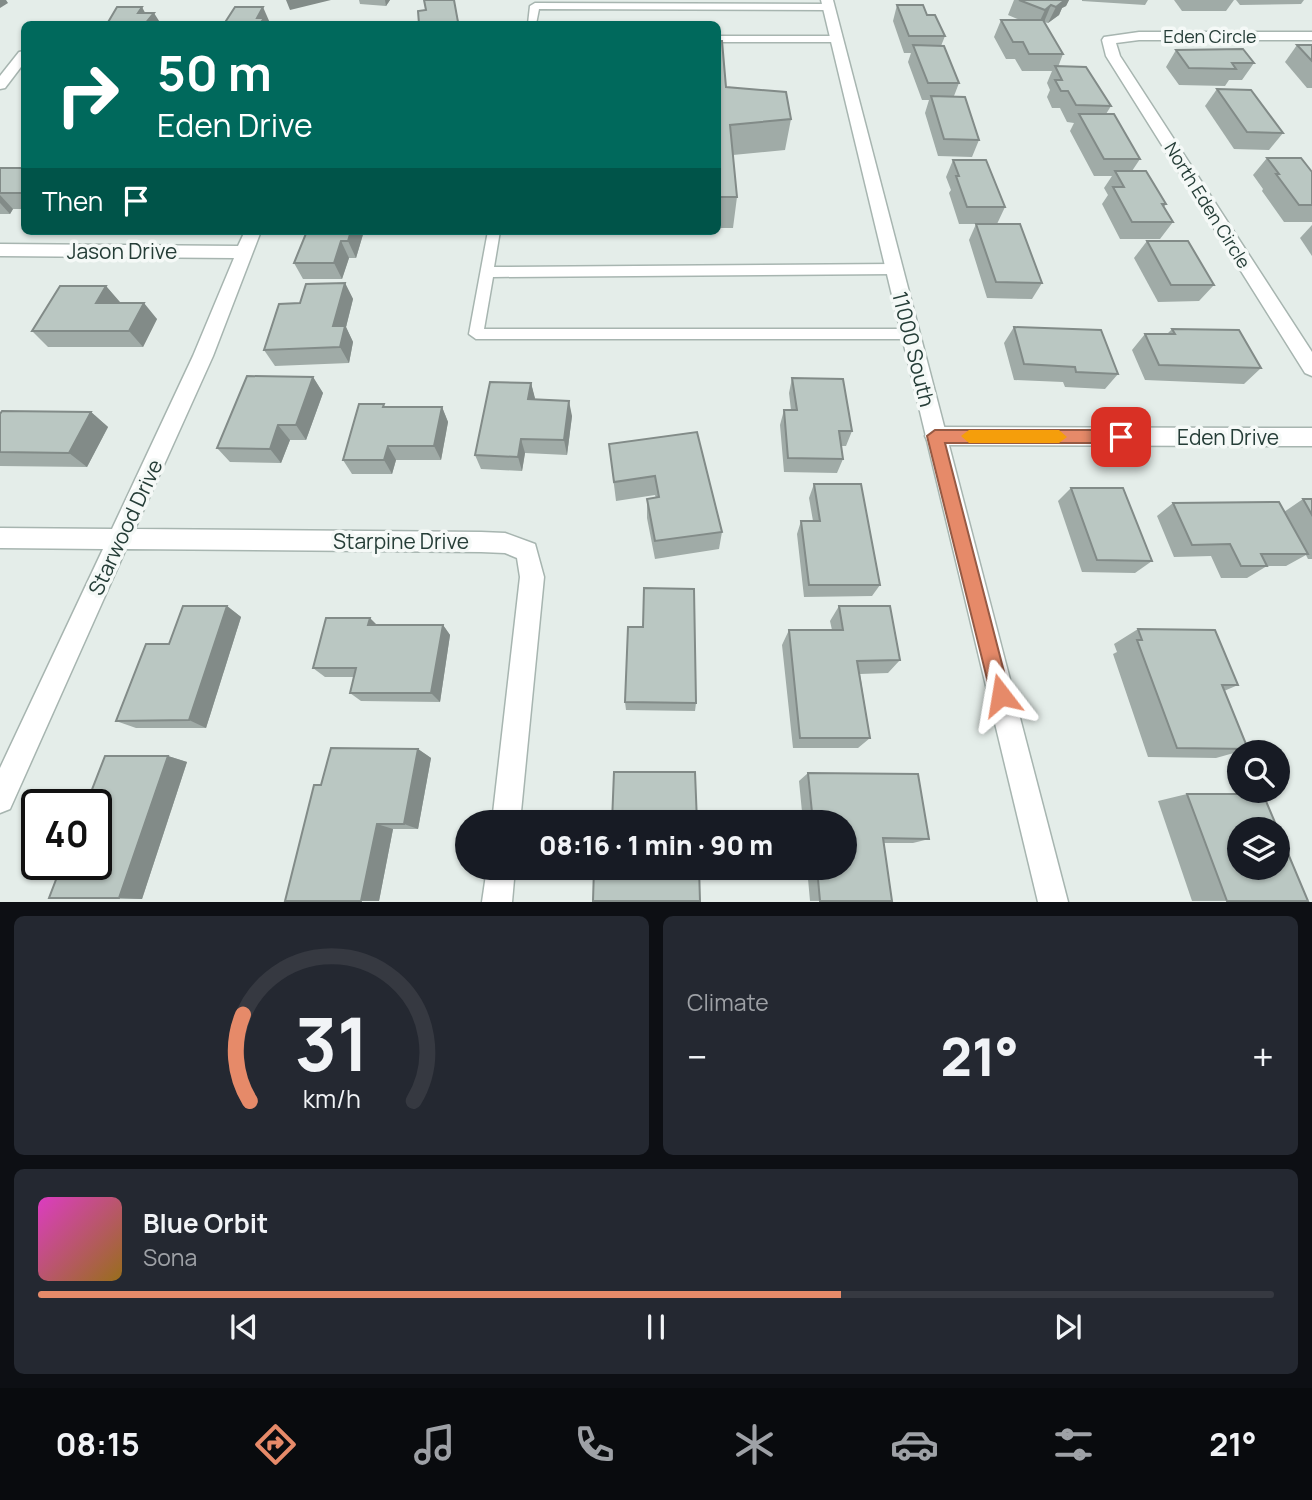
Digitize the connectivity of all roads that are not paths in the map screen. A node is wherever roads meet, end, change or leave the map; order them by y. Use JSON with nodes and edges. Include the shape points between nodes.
{"nodes":[{"id":1,"x":828,"y":3,"type":"edge"},
{"id":2,"x":532,"y":21,"type":"edge"},
{"id":3,"x":1312,"y":36,"type":"edge"},
{"id":4,"x":721,"y":38,"type":"edge"},
{"id":5,"x":836,"y":39,"type":"junction"},
{"id":6,"x":1109,"y":40,"type":"joint"},
{"id":7,"x":21,"y":59,"type":"edge"},
{"id":8,"x":0,"y":85,"type":"edge"},
{"id":9,"x":251,"y":235,"type":"edge"},
{"id":10,"x":493,"y":235,"type":"edge"},
{"id":11,"x":0,"y":250,"type":"edge"},
{"id":12,"x":243,"y":252,"type":"junction"},
{"id":13,"x":895,"y":269,"type":"junction"},
{"id":14,"x":487,"y":272,"type":"junction"},
{"id":15,"x":910,"y":334,"type":"junction"},
{"id":16,"x":1312,"y":368,"type":"edge"},
{"id":17,"x":935,"y":436,"type":"junction"},
{"id":18,"x":1312,"y":437,"type":"edge"},
{"id":19,"x":0,"y":538,"type":"edge"},
{"id":20,"x":120,"y":539,"type":"junction"},
{"id":21,"x":0,"y":799,"type":"edge"},
{"id":22,"x":507,"y":810,"type":"edge"},
{"id":23,"x":500,"y":880,"type":"edge"},
{"id":24,"x":497,"y":901,"type":"edge"},
{"id":25,"x":1053,"y":901,"type":"edge"}],
"edges":[{"from":1,"to":2,"type":"lane","via":[[535,6]]},
{"from":1,"to":5,"type":"street","name":"11000 South"},
{"from":3,"to":6,"type":"street","name":"Eden Circle"},
{"from":4,"to":5,"type":"lane"},
{"from":5,"to":13,"type":"street","name":"11000 South"},
{"from":6,"to":16,"type":"street","name":"North Eden Circle","via":[[1113,55]]},
{"from":7,"to":8,"type":"street"},
{"from":9,"to":12,"type":"street","name":"Starwood Drive"},
{"from":10,"to":14,"type":"lane"},
{"from":11,"to":12,"type":"street","name":"Jason Drive"},
{"from":12,"to":20,"type":"street","name":"Starwood Drive","via":[[203,356]]},
{"from":13,"to":14,"type":"lane"},
{"from":13,"to":15,"type":"street","name":"11000 South"},
{"from":14,"to":15,"type":"lane","via":[[475,334]]},
{"from":15,"to":17,"type":"street","name":"11000 South"},
{"from":17,"to":18,"type":"street","name":"Eden Drive"},
{"from":17,"to":25,"type":"street","name":"11000 South"},
{"from":19,"to":20,"type":"street","name":"Starpine Drive"},
{"from":20,"to":21,"type":"street","name":"Starwood Drive"},
{"from":20,"to":22,"type":"street","name":"Starpine Drive","via":[[481,542],[527,551],[532,577],[530,605]]},
{"from":23,"to":24,"type":"street"}]}
